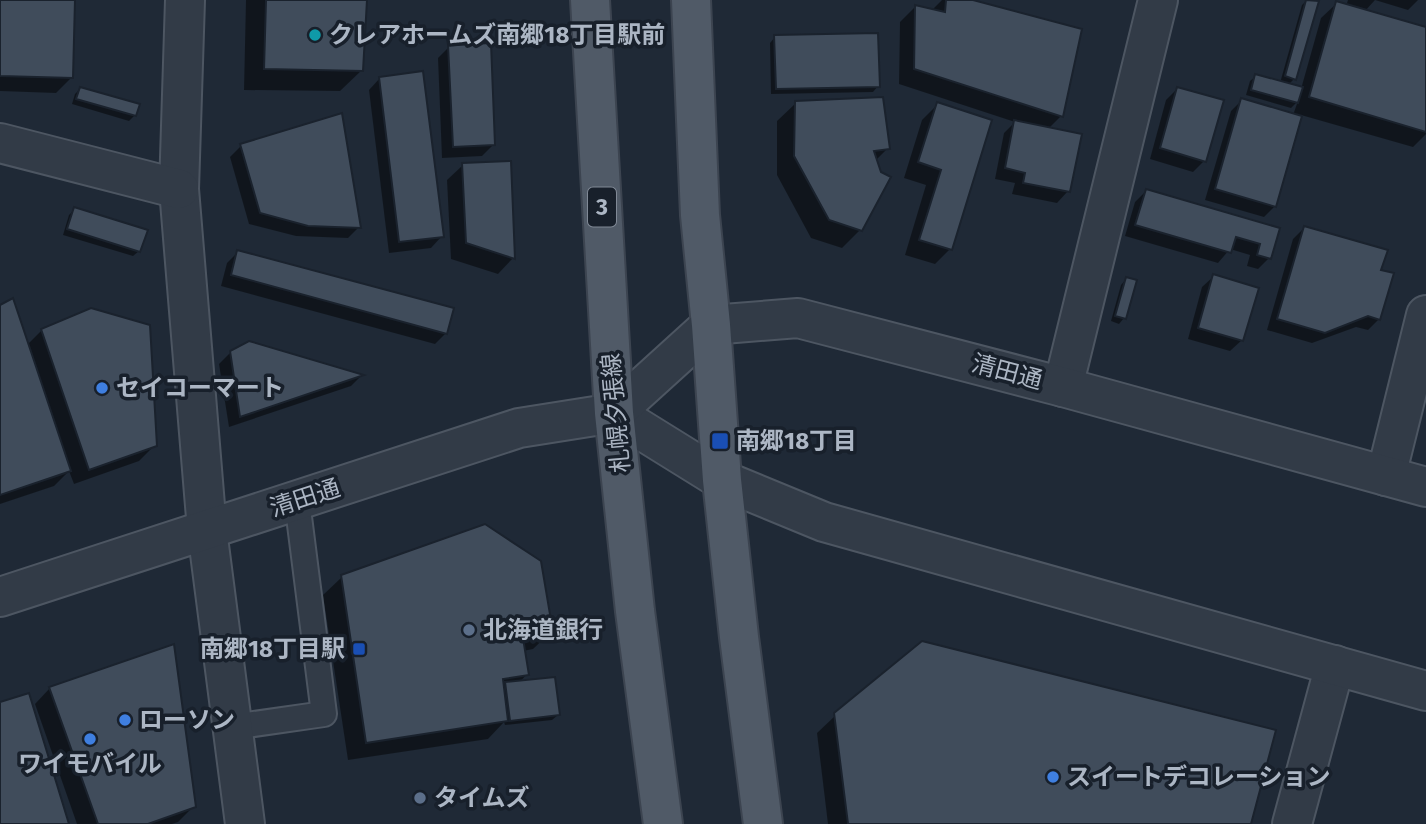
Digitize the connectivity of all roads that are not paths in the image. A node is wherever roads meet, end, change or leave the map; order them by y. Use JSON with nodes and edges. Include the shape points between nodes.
{"nodes":[{"id":1,"x":185,"y":0,"type":"edge"},
{"id":2,"x":590,"y":0,"type":"edge"},
{"id":3,"x":691,"y":0,"type":"edge"},
{"id":4,"x":1158,"y":0,"type":"edge"},
{"id":5,"x":0,"y":144,"type":"edge"},
{"id":6,"x":179,"y":189,"type":"junction"},
{"id":7,"x":1426,"y":315,"type":"edge"},
{"id":8,"x":711,"y":325,"type":"junction"},
{"id":9,"x":1063,"y":387,"type":"junction"},
{"id":10,"x":614,"y":413,"type":"junction"},
{"id":11,"x":1386,"y":476,"type":"junction"},
{"id":12,"x":722,"y":480,"type":"junction"},
{"id":13,"x":1426,"y":487,"type":"edge"},
{"id":14,"x":296,"y":501,"type":"junction"},
{"id":15,"x":207,"y":530,"type":"junction"},
{"id":16,"x":0,"y":597,"type":"edge"},
{"id":17,"x":1335,"y":666,"type":"junction"},
{"id":18,"x":1426,"y":691,"type":"edge"},
{"id":19,"x":233,"y":727,"type":"junction"},
{"id":20,"x":245,"y":824,"type":"edge"},
{"id":21,"x":663,"y":824,"type":"edge"},
{"id":22,"x":763,"y":824,"type":"edge"},
{"id":23,"x":1292,"y":824,"type":"edge"}],
"edges":[{"from":1,"to":6,"type":"street"},
{"from":2,"to":10,"type":"main road","name":"札幌夕張線","number":"3"},
{"from":3,"to":8,"type":"main road","via":[[700,215]]},
{"from":4,"to":9,"type":"street"},
{"from":5,"to":6,"type":"street"},
{"from":6,"to":15,"type":"street"},
{"from":7,"to":11,"type":"street"},
{"from":8,"to":9,"type":"street","name":"清田通","via":[[799,318]]},
{"from":8,"to":10,"type":"street"},
{"from":8,"to":12,"type":"main road"},
{"from":9,"to":11,"type":"street","name":"清田通"},
{"from":10,"to":12,"type":"street"},
{"from":10,"to":14,"type":"street","name":"清田通","via":[[519,428]]},
{"from":10,"to":21,"type":"main road","name":"札幌夕張線","number":"3"},
{"from":11,"to":13,"type":"street","name":"清田通"},
{"from":12,"to":17,"type":"street","via":[[824,522]]},
{"from":12,"to":22,"type":"main road"},
{"from":14,"to":15,"type":"street","name":"清田通"},
{"from":14,"to":19,"type":"lane","via":[[324,714]]},
{"from":15,"to":16,"type":"street","name":"清田通"},
{"from":15,"to":19,"type":"street"},
{"from":17,"to":18,"type":"street"},
{"from":17,"to":23,"type":"street"},
{"from":19,"to":20,"type":"street"}]}
